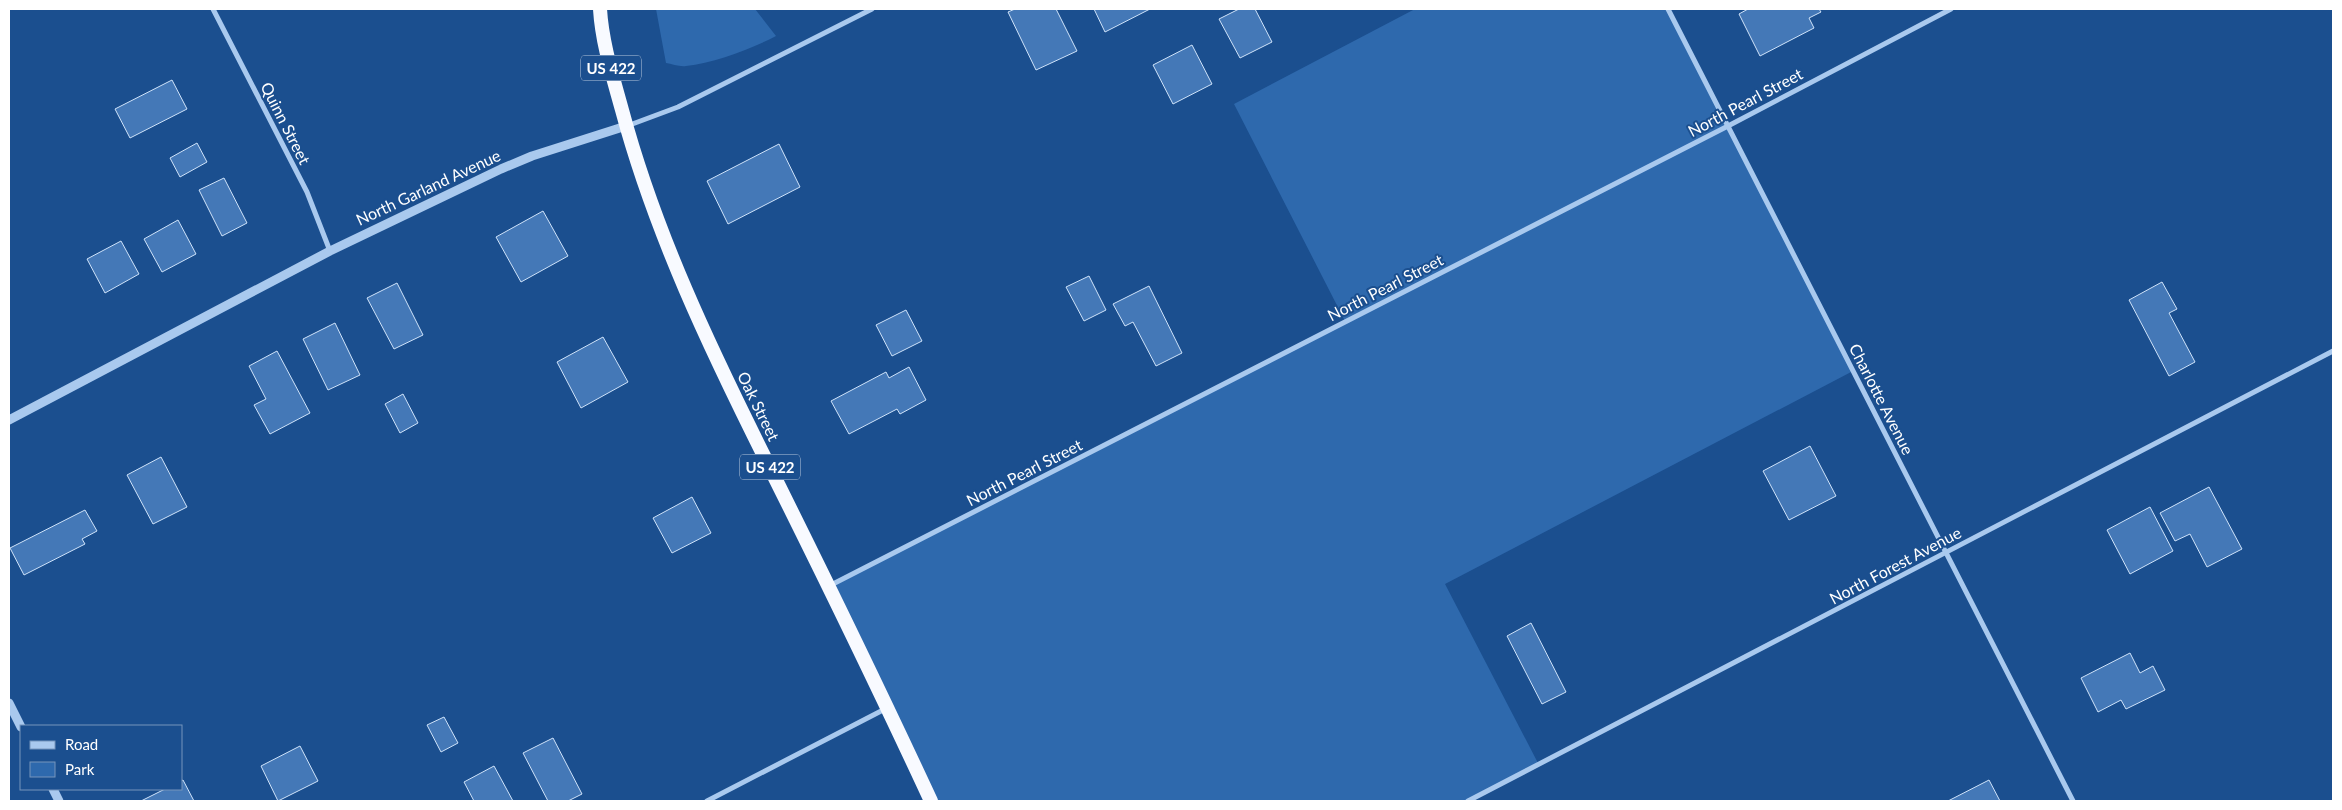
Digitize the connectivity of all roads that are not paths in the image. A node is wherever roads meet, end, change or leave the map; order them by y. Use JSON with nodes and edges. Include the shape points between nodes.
{"nodes":[{"id":1,"x":213,"y":9,"type":"edge"},
{"id":2,"x":600,"y":9,"type":"edge"},
{"id":3,"x":872,"y":9,"type":"edge"},
{"id":4,"x":1668,"y":9,"type":"edge"},
{"id":5,"x":1951,"y":9,"type":"edge"},
{"id":6,"x":626,"y":126,"type":"junction"},
{"id":7,"x":1728,"y":126,"type":"junction"},
{"id":8,"x":330,"y":251,"type":"junction"},
{"id":9,"x":2333,"y":351,"type":"edge"},
{"id":10,"x":9,"y":420,"type":"edge"},
{"id":11,"x":1946,"y":553,"type":"junction"},
{"id":12,"x":829,"y":586,"type":"junction"},
{"id":13,"x":9,"y":703,"type":"edge"},
{"id":14,"x":888,"y":707,"type":"junction"},
{"id":15,"x":20,"y":725,"type":"edge"},
{"id":16,"x":707,"y":801,"type":"edge"},
{"id":17,"x":931,"y":801,"type":"edge"},
{"id":18,"x":1468,"y":801,"type":"edge"},
{"id":19,"x":2073,"y":801,"type":"edge"}],
"edges":[{"from":1,"to":8,"type":"street","name":"Quinn Street","via":[[308,192]]},
{"from":2,"to":6,"type":"highway","name":"Oak Street","number":"US 422","via":[[612,75]]},
{"from":3,"to":6,"type":"street","name":"North Garland Avenue","via":[[678,107]]},
{"from":4,"to":7,"type":"street","name":"Charlotte Avenue"},
{"from":5,"to":7,"type":"street","name":"North Pearl Street"},
{"from":6,"to":8,"type":"street","name":"North Garland Avenue","via":[[501,168]]},
{"from":6,"to":12,"type":"highway","name":"Oak Street","number":"US 422","via":[[667,247],[693,308]]},
{"from":7,"to":11,"type":"street","name":"Charlotte Avenue"},
{"from":7,"to":12,"type":"street","name":"North Pearl Street"},
{"from":8,"to":10,"type":"street","name":"North Garland Avenue"},
{"from":9,"to":11,"type":"street","name":"North Forest Avenue"},
{"from":11,"to":18,"type":"street","name":"North Forest Avenue"},
{"from":11,"to":19,"type":"street","name":"Charlotte Avenue"},
{"from":12,"to":14,"type":"highway","name":"Oak Street","number":"US 422"},
{"from":13,"to":15,"type":"street"},
{"from":14,"to":16,"type":"street"},
{"from":14,"to":17,"type":"highway","name":"Oak Street","number":"US 422"}]}
